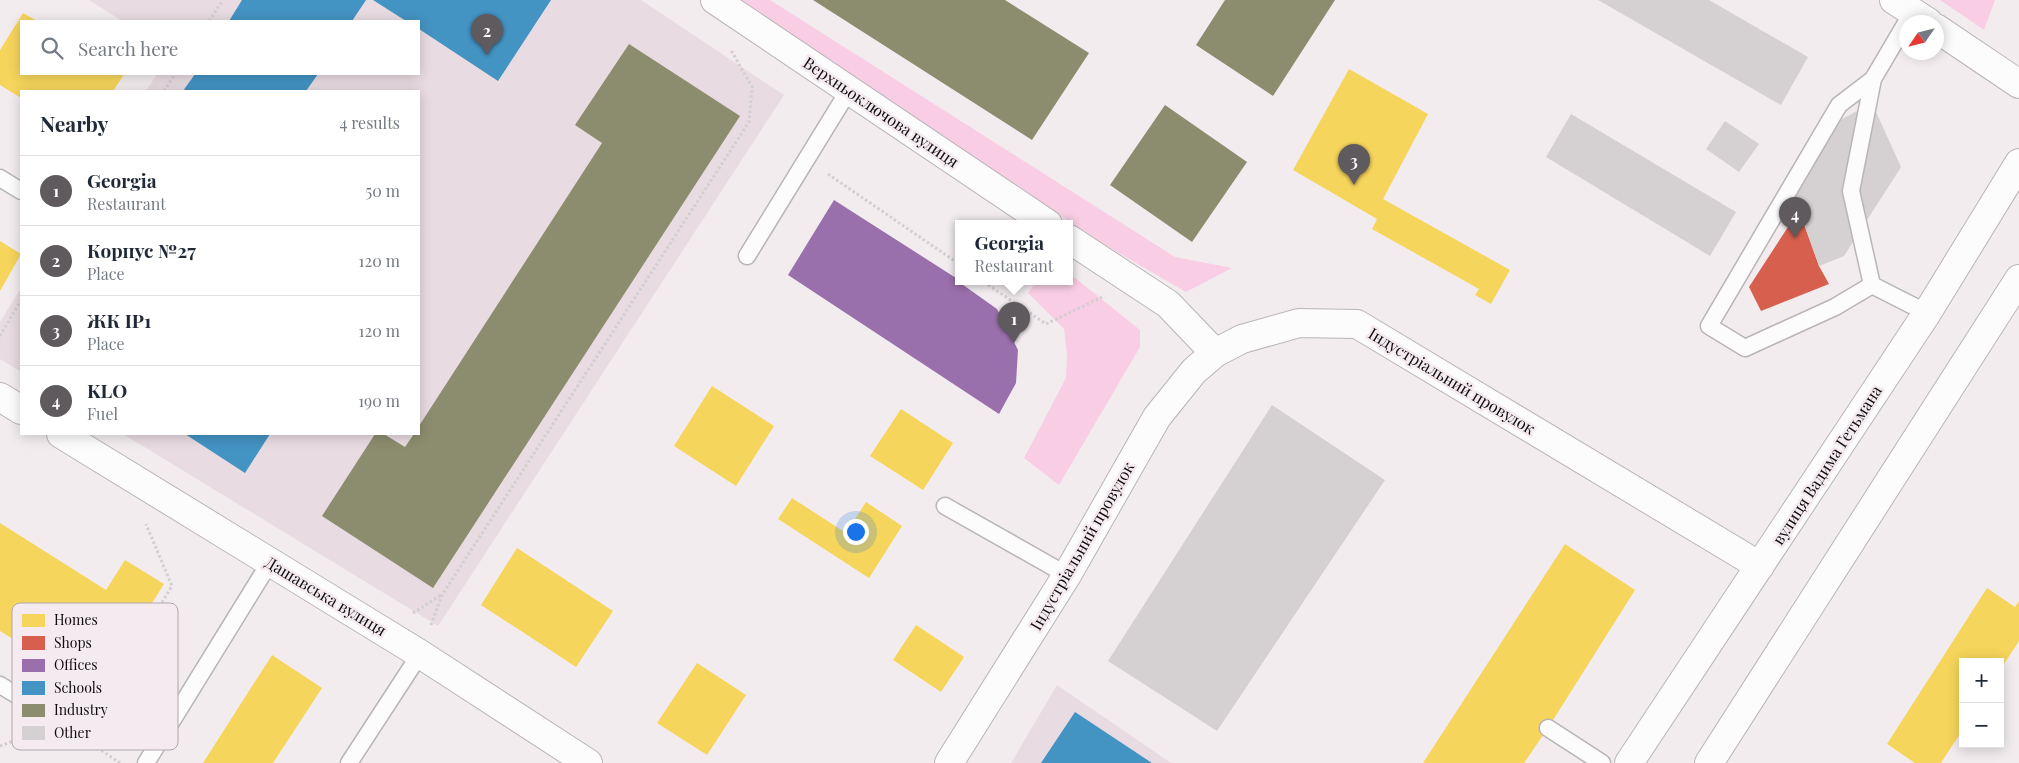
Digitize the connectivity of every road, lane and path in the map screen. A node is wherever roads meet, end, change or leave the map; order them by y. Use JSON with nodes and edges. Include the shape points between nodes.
{"nodes":[{"id":1,"x":223,"y":0,"type":"edge"},
{"id":2,"x":715,"y":0,"type":"edge"},
{"id":3,"x":210,"y":20,"type":"edge"},
{"id":4,"x":1944,"y":33,"type":"edge"},
{"id":5,"x":1899,"y":35,"type":"edge"},
{"id":6,"x":726,"y":42,"type":"dead end"},
{"id":7,"x":175,"y":75,"type":"edge"},
{"id":8,"x":1873,"y":79,"type":"junction"},
{"id":9,"x":2019,"y":84,"type":"edge"},
{"id":10,"x":165,"y":90,"type":"edge"},
{"id":11,"x":849,"y":90,"type":"junction"},
{"id":12,"x":806,"y":160,"type":"junction"},
{"id":13,"x":2019,"y":163,"type":"edge"},
{"id":14,"x":0,"y":178,"type":"edge"},
{"id":15,"x":20,"y":190,"type":"edge"},
{"id":16,"x":1042,"y":220,"type":"edge"},
{"id":17,"x":1073,"y":241,"type":"edge"},
{"id":18,"x":747,"y":256,"type":"dead end"},
{"id":19,"x":955,"y":261,"type":"edge"},
{"id":20,"x":2019,"y":279,"type":"edge"},
{"id":21,"x":1133,"y":282,"type":"junction"},
{"id":22,"x":988,"y":285,"type":"edge"},
{"id":23,"x":1872,"y":285,"type":"junction"},
{"id":24,"x":20,"y":302,"type":"edge"},
{"id":25,"x":1927,"y":314,"type":"junction"},
{"id":26,"x":0,"y":336,"type":"edge"},
{"id":27,"x":1215,"y":353,"type":"junction"},
{"id":28,"x":0,"y":397,"type":"edge"},
{"id":29,"x":20,"y":409,"type":"edge"},
{"id":30,"x":62,"y":435,"type":"edge"},
{"id":31,"x":945,"y":506,"type":"dead end"},
{"id":32,"x":270,"y":562,"type":"junction"},
{"id":33,"x":1760,"y":566,"type":"junction"},
{"id":34,"x":1067,"y":575,"type":"junction"},
{"id":35,"x":172,"y":586,"type":"dead end"},
{"id":36,"x":162,"y":603,"type":"edge"},
{"id":37,"x":407,"y":617,"type":"dead end"},
{"id":38,"x":420,"y":654,"type":"junction"},
{"id":39,"x":0,"y":685,"type":"edge"},
{"id":40,"x":12,"y":692,"type":"edge"},
{"id":41,"x":178,"y":711,"type":"edge"},
{"id":42,"x":1548,"y":728,"type":"dead end"},
{"id":43,"x":101,"y":750,"type":"edge"},
{"id":44,"x":154,"y":750,"type":"edge"},
{"id":45,"x":120,"y":763,"type":"edge"},
{"id":46,"x":146,"y":763,"type":"edge"},
{"id":47,"x":349,"y":763,"type":"edge"},
{"id":48,"x":588,"y":763,"type":"edge"},
{"id":49,"x":949,"y":763,"type":"edge"},
{"id":50,"x":1602,"y":763,"type":"edge"},
{"id":51,"x":1630,"y":763,"type":"edge"},
{"id":52,"x":1709,"y":763,"type":"edge"}],
"edges":[{"from":1,"to":3,"type":"path"},
{"from":2,"to":11,"type":"main road","name":"Верхньоключова вулиця"},
{"from":4,"to":9,"type":"main road"},
{"from":5,"to":8,"type":"lane"},
{"from":6,"to":37,"type":"path","via":[[752,87],[749,122],[442,595]]},
{"from":7,"to":10,"type":"path"},
{"from":8,"to":23,"type":"lane","via":[[1851,190]]},
{"from":8,"to":23,"type":"lane","via":[[1840,104],[1710,326],[1745,348],[1834,307]]},
{"from":11,"to":12,"type":"lane"},
{"from":11,"to":16,"type":"main road","name":"Верхньоключова вулиця"},
{"from":12,"to":18,"type":"lane"},
{"from":12,"to":19,"type":"path"},
{"from":13,"to":25,"type":"main road","name":"вулиця Вадима Гетьмана"},
{"from":14,"to":15,"type":"lane"},
{"from":17,"to":21,"type":"main road"},
{"from":20,"to":52,"type":"main road"},
{"from":21,"to":22,"type":"path","via":[[1046,324]]},
{"from":21,"to":27,"type":"main road","via":[[1168,304]]},
{"from":23,"to":25,"type":"lane"},
{"from":24,"to":26,"type":"path"},
{"from":25,"to":33,"type":"main road","name":"вулиця Вадима Гетьмана"},
{"from":27,"to":33,"type":"main road","name":"Індустріальний провулок","via":[[1242,339],[1299,322],[1357,324]]},
{"from":27,"to":34,"type":"main road","name":"Індустріальний провулок","via":[[1194,371],[1157,417]]},
{"from":28,"to":29,"type":"main road"},
{"from":30,"to":32,"type":"main road","name":"Дашавська вулиця"},
{"from":31,"to":34,"type":"lane"},
{"from":32,"to":38,"type":"main road","name":"Дашавська вулиця"},
{"from":32,"to":41,"type":"lane"},
{"from":33,"to":51,"type":"main road","name":"вулиця Вадима Гетьмана"},
{"from":34,"to":49,"type":"main road","name":"Індустріальний провулок"},
{"from":35,"to":36,"type":"path"},
{"from":38,"to":47,"type":"lane"},
{"from":38,"to":48,"type":"main road","name":"Дашавська вулиця"},
{"from":39,"to":40,"type":"lane"},
{"from":42,"to":50,"type":"lane"},
{"from":43,"to":45,"type":"path"},
{"from":44,"to":46,"type":"lane"}]}
